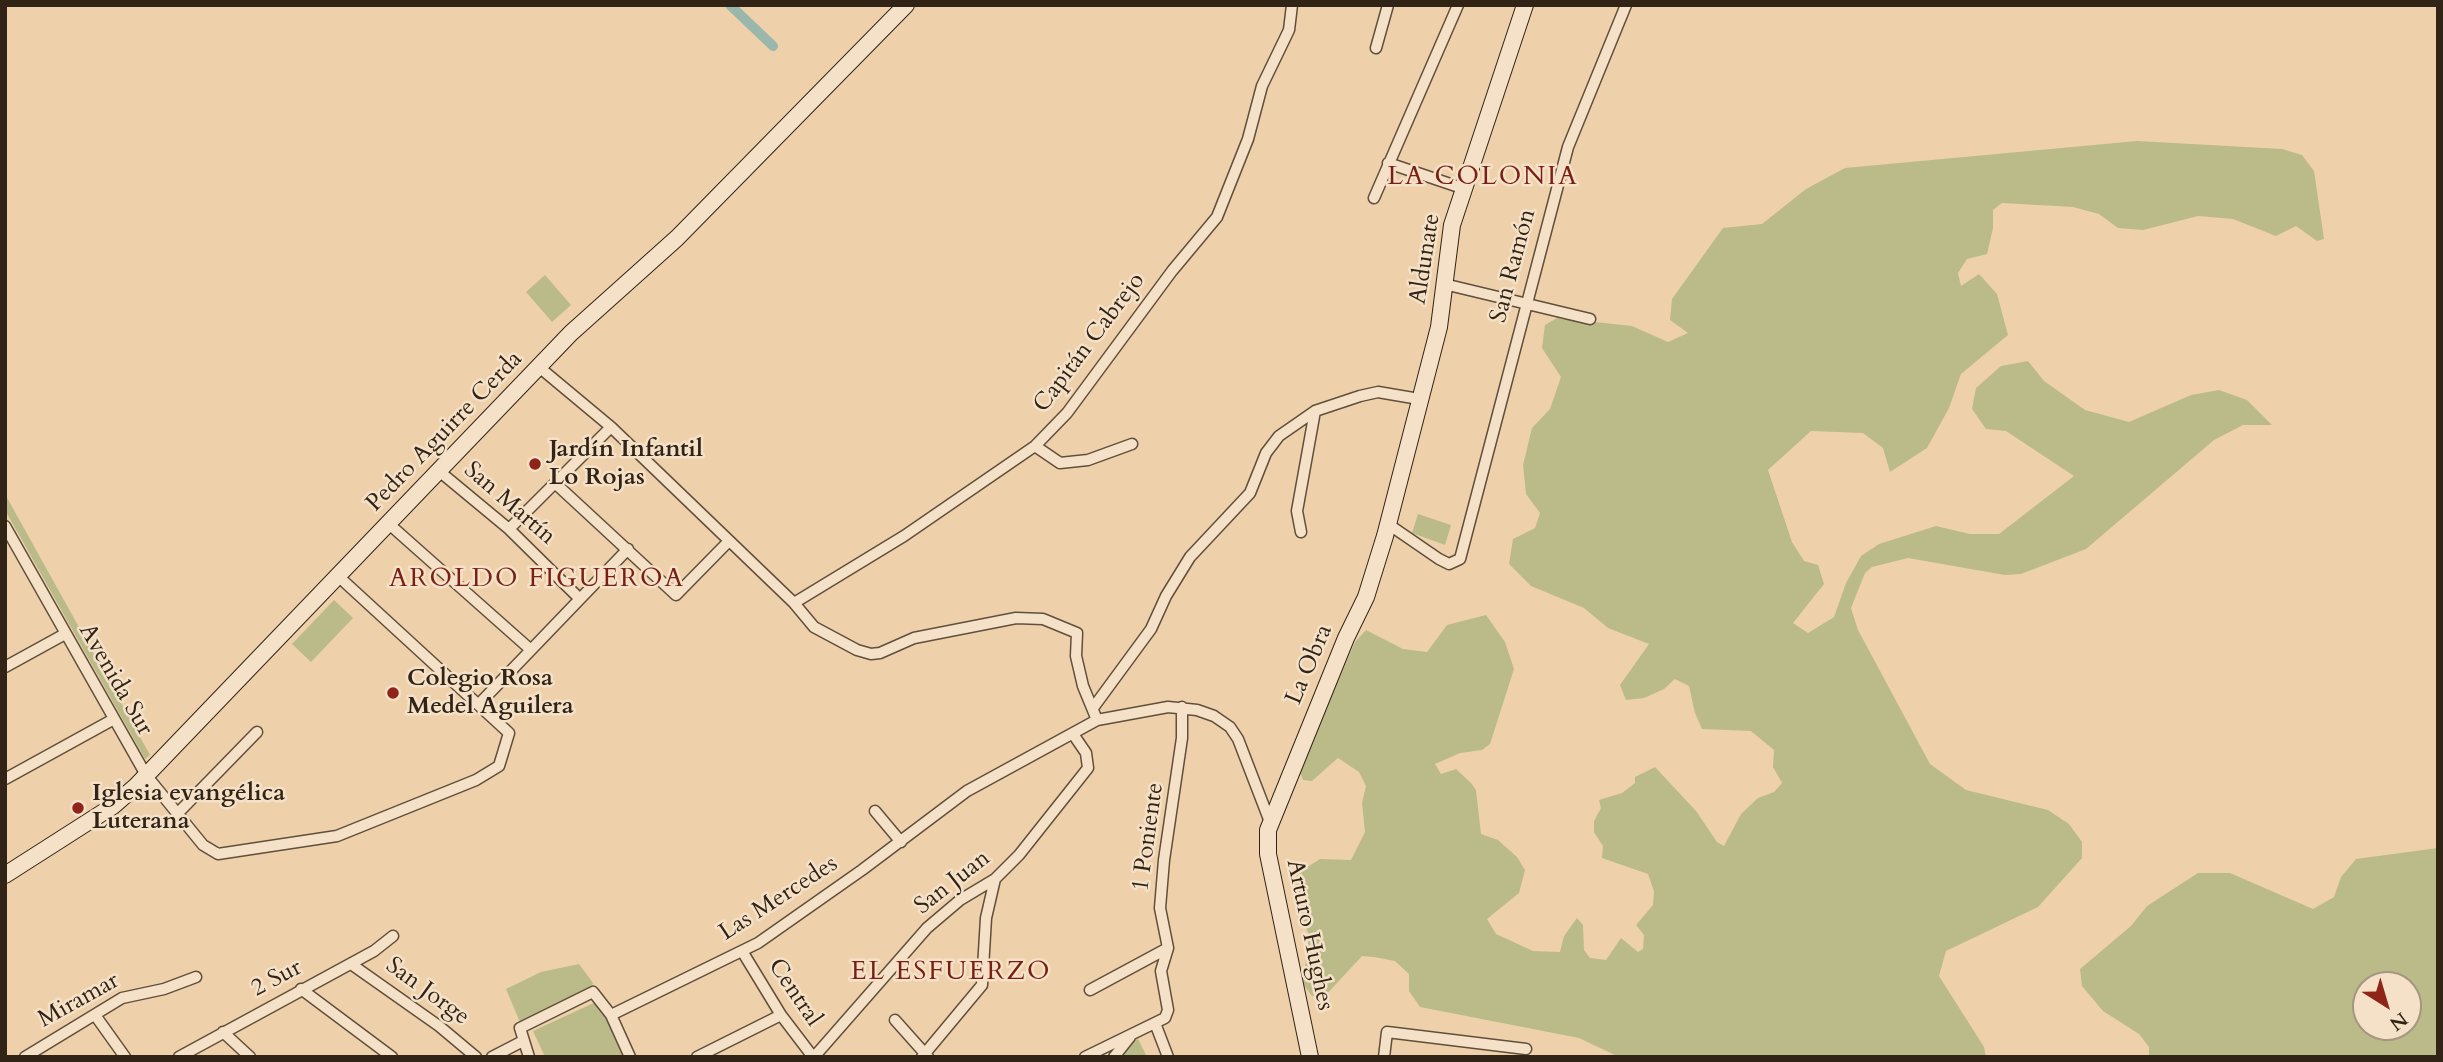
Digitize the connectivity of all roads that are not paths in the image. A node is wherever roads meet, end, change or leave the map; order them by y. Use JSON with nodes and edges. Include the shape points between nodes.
{"nodes":[{"id":1,"x":906,"y":5,"type":"edge"},
{"id":2,"x":1292,"y":5,"type":"edge"},
{"id":3,"x":1388,"y":5,"type":"edge"},
{"id":4,"x":1458,"y":5,"type":"edge"},
{"id":5,"x":1525,"y":5,"type":"edge"},
{"id":6,"x":1626,"y":5,"type":"edge"},
{"id":7,"x":1376,"y":48,"type":"dead end"},
{"id":8,"x":1388,"y":163,"type":"junction"},
{"id":9,"x":1462,"y":188,"type":"junction"},
{"id":10,"x":1374,"y":198,"type":"dead end"},
{"id":11,"x":1444,"y":284,"type":"junction"},
{"id":12,"x":1526,"y":304,"type":"junction"},
{"id":13,"x":1590,"y":318,"type":"dead end"},
{"id":14,"x":539,"y":367,"type":"junction"},
{"id":15,"x":1419,"y":399,"type":"junction"},
{"id":16,"x":1315,"y":411,"type":"junction"},
{"id":17,"x":611,"y":427,"type":"junction"},
{"id":18,"x":1132,"y":444,"type":"dead end"},
{"id":19,"x":1035,"y":446,"type":"junction"},
{"id":20,"x":439,"y":471,"type":"junction"},
{"id":21,"x":556,"y":484,"type":"junction"},
{"id":22,"x":388,"y":524,"type":"junction"},
{"id":23,"x":1388,"y":524,"type":"junction"},
{"id":24,"x":5,"y":526,"type":"edge"},
{"id":25,"x":509,"y":529,"type":"junction"},
{"id":26,"x":1301,"y":533,"type":"dead end"},
{"id":27,"x":8,"y":539,"type":"edge"},
{"id":28,"x":729,"y":541,"type":"junction"},
{"id":29,"x":628,"y":549,"type":"junction"},
{"id":30,"x":338,"y":576,"type":"junction"},
{"id":31,"x":580,"y":599,"type":"junction"},
{"id":32,"x":794,"y":603,"type":"junction"},
{"id":33,"x":65,"y":634,"type":"junction"},
{"id":34,"x":531,"y":650,"type":"junction"},
{"id":35,"x":5,"y":667,"type":"edge"},
{"id":36,"x":479,"y":704,"type":"junction"},
{"id":37,"x":1093,"y":708,"type":"junction"},
{"id":38,"x":1182,"y":708,"type":"junction"},
{"id":39,"x":114,"y":719,"type":"junction"},
{"id":40,"x":1097,"y":720,"type":"junction"},
{"id":41,"x":257,"y":732,"type":"dead end"},
{"id":42,"x":1073,"y":734,"type":"junction"},
{"id":43,"x":146,"y":775,"type":"junction"},
{"id":44,"x":6,"y":776,"type":"edge"},
{"id":45,"x":875,"y":811,"type":"dead end"},
{"id":46,"x":179,"y":812,"type":"junction"},
{"id":47,"x":1270,"y":822,"type":"junction"},
{"id":48,"x":901,"y":842,"type":"junction"},
{"id":49,"x":5,"y":875,"type":"edge"},
{"id":50,"x":995,"y":879,"type":"junction"},
{"id":51,"x":393,"y":936,"type":"dead end"},
{"id":52,"x":1168,"y":948,"type":"junction"},
{"id":53,"x":742,"y":951,"type":"junction"},
{"id":54,"x":1152,"y":957,"type":"junction"},
{"id":55,"x":351,"y":964,"type":"junction"},
{"id":56,"x":1161,"y":971,"type":"junction"},
{"id":57,"x":197,"y":977,"type":"dead end"},
{"id":58,"x":301,"y":989,"type":"junction"},
{"id":59,"x":1090,"y":990,"type":"dead end"},
{"id":60,"x":781,"y":1014,"type":"junction"},
{"id":61,"x":95,"y":1015,"type":"junction"},
{"id":62,"x":611,"y":1015,"type":"junction"},
{"id":63,"x":895,"y":1020,"type":"dead end"},
{"id":64,"x":1155,"y":1023,"type":"junction"},
{"id":65,"x":223,"y":1032,"type":"junction"},
{"id":66,"x":1132,"y":1034,"type":"junction"},
{"id":67,"x":523,"y":1041,"type":"junction"},
{"id":68,"x":1526,"y":1049,"type":"dead end"},
{"id":69,"x":925,"y":1056,"type":"edge"},
{"id":70,"x":24,"y":1057,"type":"edge"},
{"id":71,"x":125,"y":1057,"type":"edge"},
{"id":72,"x":179,"y":1057,"type":"edge"},
{"id":73,"x":250,"y":1057,"type":"edge"},
{"id":74,"x":392,"y":1057,"type":"edge"},
{"id":75,"x":476,"y":1057,"type":"edge"},
{"id":76,"x":492,"y":1057,"type":"edge"},
{"id":77,"x":529,"y":1057,"type":"edge"},
{"id":78,"x":630,"y":1057,"type":"edge"},
{"id":79,"x":697,"y":1057,"type":"edge"},
{"id":80,"x":813,"y":1057,"type":"edge"},
{"id":81,"x":1085,"y":1057,"type":"edge"},
{"id":82,"x":1114,"y":1057,"type":"edge"},
{"id":83,"x":1168,"y":1057,"type":"edge"},
{"id":84,"x":1310,"y":1057,"type":"edge"},
{"id":85,"x":1384,"y":1057,"type":"edge"}],
"edges":[{"from":1,"to":14,"type":"street","name":"Pedro Aguirre Cerda","via":[[677,238]]},
{"from":2,"to":19,"type":"street","name":"Capitán Cabrejo","via":[[1289,30],[1262,86],[1248,139],[1217,217],[1067,413]]},
{"from":3,"to":7,"type":"street"},
{"from":4,"to":8,"type":"street"},
{"from":5,"to":9,"type":"street","name":"Aldunate"},
{"from":6,"to":12,"type":"street","name":"San Ramón","via":[[1568,147]]},
{"from":8,"to":9,"type":"street"},
{"from":8,"to":10,"type":"street"},
{"from":9,"to":11,"type":"street","name":"Aldunate"},
{"from":11,"to":12,"type":"street"},
{"from":11,"to":15,"type":"street","name":"Aldunate","via":[[1439,327]]},
{"from":12,"to":13,"type":"street"},
{"from":12,"to":23,"type":"street","name":"San Ramón","via":[[1460,559],[1449,564]]},
{"from":14,"to":17,"type":"street"},
{"from":14,"to":20,"type":"street","name":"Pedro Aguirre Cerda"},
{"from":15,"to":16,"type":"street","via":[[1378,392]]},
{"from":15,"to":23,"type":"street","name":"Aldunate"},
{"from":16,"to":26,"type":"street","via":[[1297,511]]},
{"from":16,"to":37,"type":"street","via":[[1287,428],[1272,444],[1250,494],[1190,557],[1151,629]]},
{"from":17,"to":21,"type":"street"},
{"from":17,"to":28,"type":"street"},
{"from":18,"to":19,"type":"street","via":[[1088,460],[1060,463]]},
{"from":19,"to":32,"type":"street","name":"Capitán Cabrejo","via":[[904,536]]},
{"from":20,"to":22,"type":"street","name":"Pedro Aguirre Cerda"},
{"from":20,"to":25,"type":"street","name":"San Martín"},
{"from":21,"to":25,"type":"street"},
{"from":21,"to":29,"type":"street"},
{"from":22,"to":30,"type":"street","name":"Pedro Aguirre Cerda"},
{"from":22,"to":34,"type":"street"},
{"from":23,"to":47,"type":"street","name":"La Obra","via":[[1366,597]]},
{"from":24,"to":27,"type":"street","name":"Avenida Sur"},
{"from":25,"to":31,"type":"street","name":"San Martín"},
{"from":27,"to":33,"type":"street","name":"Avenida Sur"},
{"from":28,"to":29,"type":"street","via":[[676,595]]},
{"from":28,"to":32,"type":"street"},
{"from":29,"to":31,"type":"street"},
{"from":30,"to":36,"type":"street"},
{"from":30,"to":43,"type":"street","name":"Pedro Aguirre Cerda"},
{"from":31,"to":34,"type":"street"},
{"from":32,"to":37,"type":"street","via":[[814,626],[871,654],[914,638],[1016,618],[1043,619],[1077,633],[1079,666]]},
{"from":33,"to":35,"type":"street"},
{"from":33,"to":39,"type":"street","name":"Avenida Sur"},
{"from":34,"to":36,"type":"street"},
{"from":36,"to":46,"type":"street","name":"Avenida Sur","via":[[509,733],[499,766],[476,780],[337,836],[218,854],[203,845]]},
{"from":37,"to":40,"type":"street"},
{"from":38,"to":40,"type":"street","name":"Las Mercedes"},
{"from":38,"to":47,"type":"street","name":"Las Mercedes","via":[[1214,716],[1230,727]]},
{"from":38,"to":52,"type":"street","name":"1 Poniente","via":[[1178,780],[1160,908]]},
{"from":39,"to":43,"type":"street","name":"Avenida Sur"},
{"from":39,"to":44,"type":"street"},
{"from":40,"to":42,"type":"street","name":"Las Mercedes"},
{"from":41,"to":46,"type":"street"},
{"from":42,"to":48,"type":"street","name":"Las Mercedes","via":[[977,785]]},
{"from":42,"to":50,"type":"street","name":"San Juan","via":[[1086,753],[1088,768]]},
{"from":43,"to":46,"type":"street","name":"Avenida Sur"},
{"from":43,"to":49,"type":"street","name":"Pedro Aguirre Cerda","via":[[113,806]]},
{"from":45,"to":48,"type":"street"},
{"from":47,"to":84,"type":"street","name":"Arturo Hughes","via":[[1268,854]]},
{"from":48,"to":53,"type":"street","name":"Las Mercedes"},
{"from":50,"to":69,"type":"street","via":[[985,918],[982,985]]},
{"from":50,"to":80,"type":"street","name":"San Juan","via":[[927,928]]},
{"from":51,"to":55,"type":"street","name":"2 Sur"},
{"from":52,"to":54,"type":"street"},
{"from":52,"to":56,"type":"street","name":"1 Poniente"},
{"from":53,"to":60,"type":"street","name":"Central"},
{"from":53,"to":62,"type":"street","name":"Las Mercedes"},
{"from":54,"to":56,"type":"street","name":"1 Poniente"},
{"from":54,"to":59,"type":"street"},
{"from":55,"to":58,"type":"street","name":"2 Sur"},
{"from":55,"to":75,"type":"street","name":"San Jorge"},
{"from":56,"to":64,"type":"street","name":"1 Poniente","via":[[1168,1010],[1165,1018]]},
{"from":57,"to":61,"type":"street","name":"Miramar","via":[[122,998]]},
{"from":58,"to":65,"type":"street","name":"2 Sur"},
{"from":58,"to":74,"type":"street"},
{"from":60,"to":79,"type":"street"},
{"from":60,"to":80,"type":"street","name":"Central"},
{"from":61,"to":70,"type":"street","name":"Miramar"},
{"from":61,"to":71,"type":"street"},
{"from":62,"to":67,"type":"street","via":[[593,992],[520,1028]]},
{"from":62,"to":78,"type":"street"},
{"from":63,"to":69,"type":"street"},
{"from":64,"to":66,"type":"street"},
{"from":64,"to":83,"type":"street"},
{"from":65,"to":72,"type":"street","name":"2 Sur"},
{"from":65,"to":73,"type":"street"},
{"from":66,"to":81,"type":"street"},
{"from":66,"to":82,"type":"street"},
{"from":67,"to":76,"type":"street"},
{"from":67,"to":77,"type":"street"},
{"from":68,"to":85,"type":"street","via":[[1387,1032]]}]}
